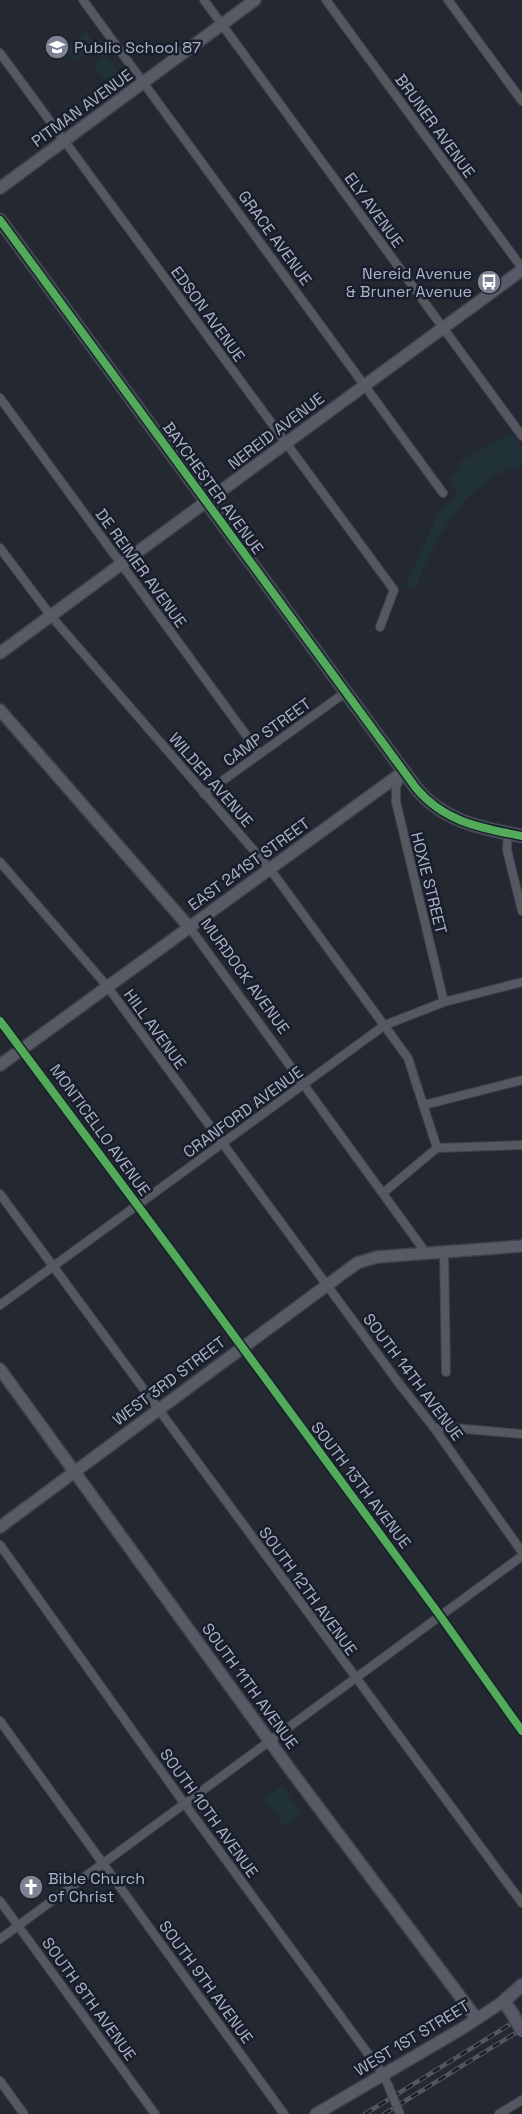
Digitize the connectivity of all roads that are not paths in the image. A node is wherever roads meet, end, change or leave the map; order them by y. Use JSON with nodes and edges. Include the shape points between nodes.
{"nodes":[{"id":1,"x":83,"y":0,"type":"edge"},
{"id":2,"x":204,"y":0,"type":"edge"},
{"id":3,"x":255,"y":0,"type":"edge"},
{"id":4,"x":326,"y":0,"type":"edge"},
{"id":5,"x":448,"y":0,"type":"edge"},
{"id":6,"x":222,"y":24,"type":"junction"},
{"id":7,"x":0,"y":53,"type":"edge"},
{"id":8,"x":144,"y":83,"type":"junction"},
{"id":9,"x":522,"y":101,"type":"edge"},
{"id":10,"x":64,"y":141,"type":"junction"},
{"id":11,"x":0,"y":188,"type":"edge"},
{"id":12,"x":0,"y":220,"type":"edge"},
{"id":13,"x":522,"y":269,"type":"edge"},
{"id":14,"x":444,"y":328,"type":"junction"},
{"id":15,"x":366,"y":385,"type":"junction"},
{"id":16,"x":0,"y":398,"type":"edge"},
{"id":17,"x":522,"y":436,"type":"edge"},
{"id":18,"x":286,"y":443,"type":"junction"},
{"id":19,"x":443,"y":492,"type":"dead end"},
{"id":20,"x":207,"y":503,"type":"junction"},
{"id":21,"x":0,"y":548,"type":"edge"},
{"id":22,"x":122,"y":565,"type":"junction"},
{"id":23,"x":51,"y":616,"type":"junction"},
{"id":24,"x":380,"y":627,"type":"dead end"},
{"id":25,"x":0,"y":653,"type":"edge"},
{"id":26,"x":346,"y":692,"type":"junction"},
{"id":27,"x":0,"y":710,"type":"edge"},
{"id":28,"x":260,"y":754,"type":"junction"},
{"id":29,"x":403,"y":772,"type":"junction"},
{"id":30,"x":204,"y":794,"type":"junction"},
{"id":31,"x":508,"y":833,"type":"junction"},
{"id":32,"x":522,"y":836,"type":"edge"},
{"id":33,"x":0,"y":862,"type":"edge"},
{"id":34,"x":270,"y":869,"type":"junction"},
{"id":35,"x":522,"y":911,"type":"edge"},
{"id":36,"x":190,"y":928,"type":"junction"},
{"id":37,"x":522,"y":982,"type":"edge"},
{"id":38,"x":106,"y":986,"type":"junction"},
{"id":39,"x":444,"y":1002,"type":"junction"},
{"id":40,"x":0,"y":1021,"type":"edge"},
{"id":41,"x":385,"y":1025,"type":"junction"},
{"id":42,"x":22,"y":1048,"type":"junction"},
{"id":43,"x":0,"y":1065,"type":"edge"},
{"id":44,"x":522,"y":1080,"type":"edge"},
{"id":45,"x":304,"y":1084,"type":"junction"},
{"id":46,"x":424,"y":1105,"type":"junction"},
{"id":47,"x":222,"y":1144,"type":"junction"},
{"id":48,"x":522,"y":1146,"type":"edge"},
{"id":49,"x":437,"y":1148,"type":"junction"},
{"id":50,"x":384,"y":1193,"type":"junction"},
{"id":51,"x":0,"y":1194,"type":"edge"},
{"id":52,"x":138,"y":1205,"type":"junction"},
{"id":53,"x":279,"y":1219,"type":"joint"},
{"id":54,"x":522,"y":1246,"type":"edge"},
{"id":55,"x":444,"y":1252,"type":"junction"},
{"id":56,"x":426,"y":1253,"type":"junction"},
{"id":57,"x":176,"y":1256,"type":"joint"},
{"id":58,"x":53,"y":1267,"type":"junction"},
{"id":59,"x":328,"y":1284,"type":"junction"},
{"id":60,"x":0,"y":1304,"type":"edge"},
{"id":61,"x":241,"y":1348,"type":"junction"},
{"id":62,"x":0,"y":1369,"type":"edge"},
{"id":63,"x":446,"y":1372,"type":"dead end"},
{"id":64,"x":158,"y":1410,"type":"junction"},
{"id":65,"x":435,"y":1428,"type":"junction"},
{"id":66,"x":522,"y":1434,"type":"edge"},
{"id":67,"x":73,"y":1472,"type":"junction"},
{"id":68,"x":0,"y":1527,"type":"edge"},
{"id":69,"x":0,"y":1544,"type":"edge"},
{"id":70,"x":522,"y":1554,"type":"edge"},
{"id":71,"x":441,"y":1617,"type":"junction"},
{"id":72,"x":355,"y":1677,"type":"junction"},
{"id":73,"x":0,"y":1722,"type":"edge"},
{"id":74,"x":522,"y":1731,"type":"edge"},
{"id":75,"x":270,"y":1741,"type":"junction"},
{"id":76,"x":184,"y":1803,"type":"junction"},
{"id":77,"x":103,"y":1863,"type":"junction"},
{"id":78,"x":0,"y":1901,"type":"edge"},
{"id":79,"x":522,"y":1903,"type":"edge"},
{"id":80,"x":18,"y":1926,"type":"junction"},
{"id":81,"x":0,"y":1939,"type":"edge"},
{"id":82,"x":522,"y":1986,"type":"edge"},
{"id":83,"x":504,"y":2001,"type":"junction"},
{"id":84,"x":477,"y":2019,"type":"junction"},
{"id":85,"x":522,"y":2031,"type":"edge"},
{"id":86,"x":385,"y":2079,"type":"junction"},
{"id":87,"x":0,"y":2081,"type":"edge"},
{"id":88,"x":522,"y":2100,"type":"edge"},
{"id":89,"x":24,"y":2114,"type":"edge"},
{"id":90,"x":155,"y":2114,"type":"edge"},
{"id":91,"x":284,"y":2114,"type":"edge"},
{"id":92,"x":316,"y":2114,"type":"edge"},
{"id":93,"x":400,"y":2114,"type":"edge"},
{"id":94,"x":499,"y":2114,"type":"edge"}],
"edges":[{"from":1,"to":8,"type":"street","name":"GRACE AVENUE"},
{"from":2,"to":6,"type":"street","name":"ELY AVENUE"},
{"from":3,"to":6,"type":"street","name":"PITMAN AVENUE"},
{"from":4,"to":13,"type":"street","name":"BRUNER AVENUE"},
{"from":5,"to":9,"type":"street"},
{"from":6,"to":8,"type":"street","name":"PITMAN AVENUE"},
{"from":6,"to":14,"type":"street","name":"ELY AVENUE"},
{"from":7,"to":10,"type":"street","name":"EDSON AVENUE"},
{"from":8,"to":10,"type":"street","name":"PITMAN AVENUE"},
{"from":8,"to":15,"type":"street","name":"GRACE AVENUE"},
{"from":10,"to":11,"type":"street","name":"PITMAN AVENUE"},
{"from":10,"to":18,"type":"street","name":"EDSON AVENUE"},
{"from":12,"to":20,"type":"main road","name":"BAYCHESTER AVENUE"},
{"from":13,"to":14,"type":"street","name":"NEREID AVENUE"},
{"from":14,"to":15,"type":"street","name":"NEREID AVENUE"},
{"from":14,"to":17,"type":"street","name":"ELY AVENUE"},
{"from":15,"to":18,"type":"street","name":"NEREID AVENUE"},
{"from":15,"to":19,"type":"street","name":"GRACE AVENUE"},
{"from":16,"to":22,"type":"street","name":"DE REIMER AVENUE"},
{"from":18,"to":20,"type":"street","name":"NEREID AVENUE"},
{"from":18,"to":24,"type":"street","name":"EDSON AVENUE","via":[[394,590]]},
{"from":20,"to":22,"type":"street","name":"NEREID AVENUE"},
{"from":20,"to":26,"type":"main road","name":"BAYCHESTER AVENUE"},
{"from":21,"to":23,"type":"street","name":"WILDER AVENUE"},
{"from":22,"to":23,"type":"street","name":"NEREID AVENUE"},
{"from":22,"to":28,"type":"street","name":"DE REIMER AVENUE"},
{"from":23,"to":25,"type":"street","name":"NEREID AVENUE"},
{"from":23,"to":30,"type":"street","name":"WILDER AVENUE"},
{"from":26,"to":28,"type":"street","name":"CAMP STREET"},
{"from":26,"to":29,"type":"main road","name":"BAYCHESTER AVENUE"},
{"from":27,"to":36,"type":"street","name":"MURDOCK AVENUE"},
{"from":28,"to":30,"type":"street","name":"CAMP STREET"},
{"from":29,"to":31,"type":"main road","via":[[424,798],[449,816],[472,826]]},
{"from":29,"to":34,"type":"street","name":"EAST 241ST STREET"},
{"from":29,"to":39,"type":"street","name":"HOXIE STREET","via":[[396,787],[396,802]]},
{"from":30,"to":34,"type":"street","name":"WILDER AVENUE"},
{"from":31,"to":32,"type":"main road"},
{"from":31,"to":35,"type":"street","via":[[507,850]]},
{"from":33,"to":38,"type":"street","name":"HILL AVENUE"},
{"from":34,"to":36,"type":"street","name":"EAST 241ST STREET"},
{"from":34,"to":41,"type":"street","name":"WILDER AVENUE"},
{"from":36,"to":38,"type":"street","name":"EAST 241ST STREET"},
{"from":36,"to":45,"type":"street","name":"MURDOCK AVENUE"},
{"from":37,"to":39,"type":"street","name":"CRANFORD AVENUE"},
{"from":38,"to":42,"type":"street","name":"EAST 241ST STREET"},
{"from":38,"to":47,"type":"street","name":"HILL AVENUE"},
{"from":39,"to":41,"type":"street","name":"CRANFORD AVENUE"},
{"from":40,"to":42,"type":"street","name":"MONTICELLO AVENUE"},
{"from":41,"to":45,"type":"street","name":"CRANFORD AVENUE"},
{"from":41,"to":46,"type":"street","name":"WILDER AVENUE","via":[[408,1058]]},
{"from":42,"to":43,"type":"street","name":"EAST 241ST STREET"},
{"from":42,"to":52,"type":"street","name":"MONTICELLO AVENUE"},
{"from":44,"to":46,"type":"street"},
{"from":45,"to":47,"type":"street","name":"CRANFORD AVENUE"},
{"from":45,"to":50,"type":"street","name":"MURDOCK AVENUE"},
{"from":46,"to":49,"type":"street","name":"WILDER AVENUE"},
{"from":47,"to":52,"type":"street","name":"CRANFORD AVENUE"},
{"from":47,"to":53,"type":"street","name":"HILL AVENUE"},
{"from":48,"to":49,"type":"street"},
{"from":49,"to":50,"type":"street"},
{"from":50,"to":56,"type":"street","name":"MURDOCK AVENUE"},
{"from":51,"to":58,"type":"street","name":"SOUTH 12TH AVENUE"},
{"from":52,"to":57,"type":"street","name":"MONTICELLO AVENUE"},
{"from":52,"to":58,"type":"street","name":"CRANFORD AVENUE"},
{"from":53,"to":59,"type":"street","name":"SOUTH 14TH AVENUE"},
{"from":54,"to":55,"type":"street"},
{"from":55,"to":56,"type":"street"},
{"from":55,"to":63,"type":"street"},
{"from":56,"to":59,"type":"street","name":"WEST 3RD STREET","via":[[377,1257],[357,1263]]},
{"from":57,"to":61,"type":"street","name":"SOUTH 13TH AVENUE"},
{"from":58,"to":60,"type":"street","name":"CRANFORD AVENUE"},
{"from":58,"to":64,"type":"street","name":"SOUTH 12TH AVENUE"},
{"from":59,"to":61,"type":"street","name":"WEST 3RD STREET"},
{"from":59,"to":65,"type":"street","name":"SOUTH 14TH AVENUE"},
{"from":61,"to":64,"type":"street","name":"WEST 3RD STREET"},
{"from":61,"to":71,"type":"street","name":"SOUTH 13TH AVENUE"},
{"from":62,"to":67,"type":"street","name":"SOUTH 11TH AVENUE"},
{"from":64,"to":67,"type":"street","name":"WEST 3RD STREET"},
{"from":64,"to":72,"type":"street","name":"SOUTH 12TH AVENUE"},
{"from":65,"to":66,"type":"street"},
{"from":65,"to":70,"type":"street","name":"SOUTH 14TH AVENUE"},
{"from":67,"to":68,"type":"street","name":"WEST 3RD STREET"},
{"from":67,"to":75,"type":"street","name":"SOUTH 11TH AVENUE"},
{"from":69,"to":76,"type":"street","name":"SOUTH 10TH AVENUE"},
{"from":70,"to":71,"type":"street"},
{"from":71,"to":72,"type":"street"},
{"from":71,"to":74,"type":"street","name":"SOUTH 13TH AVENUE"},
{"from":72,"to":75,"type":"street"},
{"from":72,"to":79,"type":"street","name":"SOUTH 12TH AVENUE"},
{"from":73,"to":77,"type":"street","name":"SOUTH 9TH AVENUE"},
{"from":75,"to":76,"type":"street"},
{"from":75,"to":84,"type":"street","name":"SOUTH 11TH AVENUE"},
{"from":76,"to":77,"type":"street"},
{"from":76,"to":86,"type":"street","name":"SOUTH 10TH AVENUE"},
{"from":77,"to":80,"type":"street"},
{"from":77,"to":91,"type":"street","name":"SOUTH 9TH AVENUE"},
{"from":78,"to":80,"type":"street","name":"SOUTH 8TH AVENUE"},
{"from":80,"to":81,"type":"street"},
{"from":80,"to":90,"type":"street","name":"SOUTH 8TH AVENUE"},
{"from":82,"to":83,"type":"main road","name":"WEST 1ST STREET"},
{"from":83,"to":84,"type":"street","name":"WEST 1ST STREET"},
{"from":83,"to":85,"type":"main road","bridge":true},
{"from":84,"to":86,"type":"street","name":"WEST 1ST STREET"},
{"from":86,"to":92,"type":"street","name":"WEST 1ST STREET"},
{"from":86,"to":93,"type":"street","name":"SOUTH 10TH AVENUE","bridge":true},
{"from":87,"to":89,"type":"street"},
{"from":88,"to":94,"type":"street"}]}
